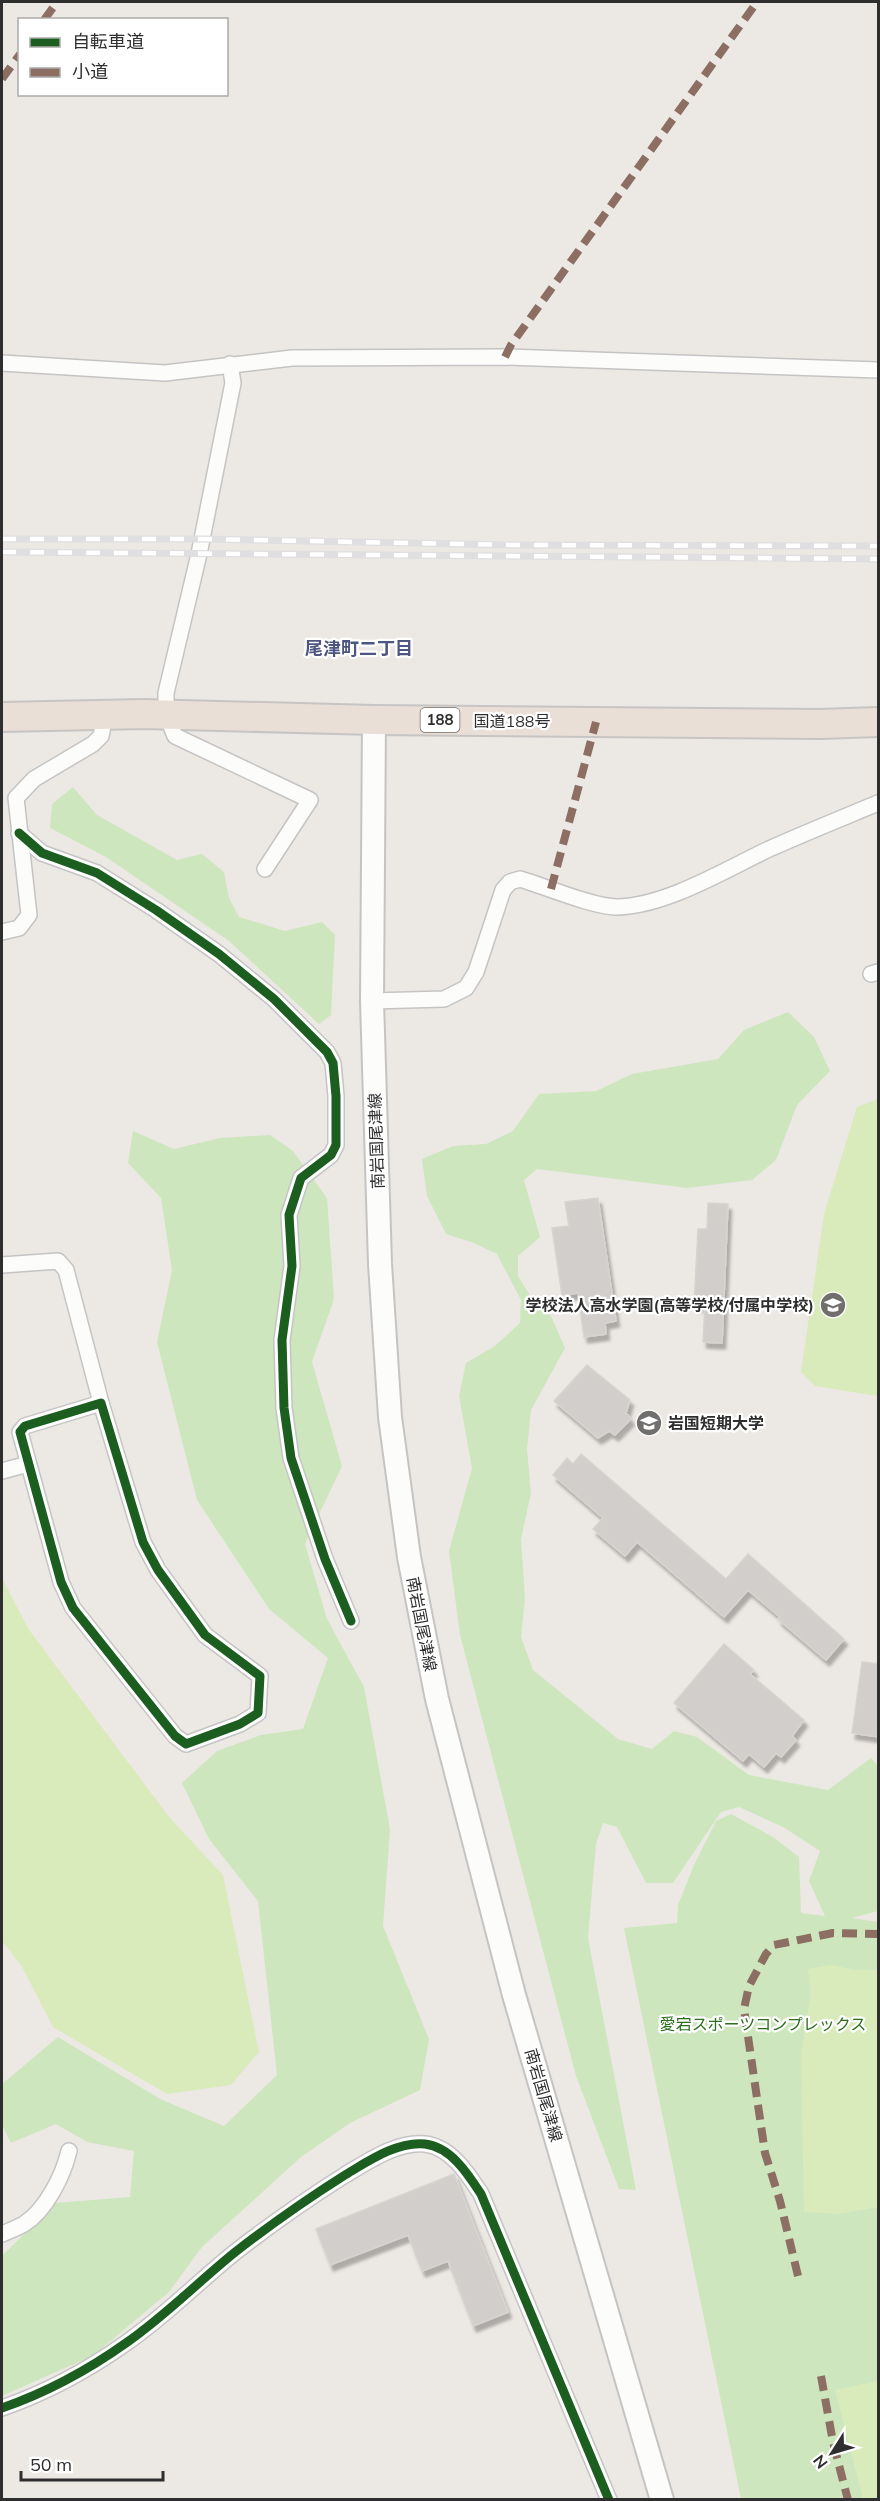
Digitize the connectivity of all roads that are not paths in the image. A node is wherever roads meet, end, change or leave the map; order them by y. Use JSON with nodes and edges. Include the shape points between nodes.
{"nodes":[{"id":1,"x":2,"y":363,"type":"edge"},
{"id":2,"x":230,"y":364,"type":"junction"},
{"id":3,"x":879,"y":370,"type":"edge"},
{"id":4,"x":166,"y":714,"type":"junction"},
{"id":5,"x":105,"y":715,"type":"junction"},
{"id":6,"x":2,"y":717,"type":"edge"},
{"id":7,"x":374,"y":720,"type":"junction"},
{"id":8,"x":879,"y":722,"type":"edge"},
{"id":9,"x":879,"y":803,"type":"edge"},
{"id":10,"x":19,"y":832,"type":"junction"},
{"id":11,"x":265,"y":869,"type":"dead end"},
{"id":12,"x":2,"y":932,"type":"edge"},
{"id":13,"x":372,"y":1001,"type":"junction"},
{"id":14,"x":2,"y":1265,"type":"edge"},
{"id":15,"x":101,"y":1403,"type":"junction"},
{"id":16,"x":28,"y":1464,"type":"junction"},
{"id":17,"x":2,"y":1471,"type":"edge"},
{"id":18,"x":351,"y":1621,"type":"dead end"},
{"id":19,"x":69,"y":2151,"type":"dead end"},
{"id":20,"x":2,"y":2234,"type":"edge"},
{"id":21,"x":2,"y":2408,"type":"edge"},
{"id":22,"x":609,"y":2499,"type":"edge"},
{"id":23,"x":662,"y":2499,"type":"edge"}],
"edges":[{"from":1,"to":2,"type":"street","via":[[165,373]]},
{"from":2,"to":3,"type":"street","via":[[292,358],[505,357]]},
{"from":2,"to":4,"type":"street","via":[[233,383],[166,693]]},
{"from":4,"to":5,"type":"highway","name":"国道188号","number":"188"},
{"from":4,"to":7,"type":"highway","name":"国道188号","number":"188"},
{"from":4,"to":11,"type":"street","via":[[175,736],[310,800]]},
{"from":5,"to":6,"type":"highway","name":"国道188号","number":"188"},
{"from":5,"to":10,"type":"street","via":[[101,736],[93,744],[34,779],[16,798]]},
{"from":7,"to":8,"type":"highway","name":"国道188号","number":"188"},
{"from":7,"to":13,"type":"main road","name":"南岩国尾津線"},
{"from":9,"to":13,"type":"street","via":[[647,903],[615,907],[520,879],[510,882],[503,890],[476,972],[466,988],[444,999]]},
{"from":10,"to":12,"type":"street","via":[[30,915],[19,928]]},
{"from":10,"to":18,"type":"street","via":[[42,854],[97,873],[219,954],[274,999],[327,1052],[333,1063],[336,1146],[331,1155],[301,1178],[289,1215],[292,1266],[282,1340],[283,1385],[291,1458]]},
{"from":13,"to":23,"type":"main road","name":"南岩国尾津線","via":[[380,1264],[390,1417],[409,1557],[435,1688],[518,2007]]},
{"from":14,"to":15,"type":"street","via":[[58,1261],[66,1270]]},
{"from":15,"to":16,"type":"street","via":[[25,1426],[20,1432]]},
{"from":15,"to":16,"type":"street","via":[[143,1542],[158,1570],[205,1635],[260,1676],[258,1713],[186,1744],[175,1736],[73,1608],[61,1582]]},
{"from":16,"to":17,"type":"street"},
{"from":19,"to":20,"type":"street","via":[[65,2168],[39,2211],[24,2224]]},
{"from":21,"to":22,"type":"street","via":[[38,2395],[125,2344],[233,2254],[321,2190],[393,2150],[425,2144],[443,2151],[463,2168],[481,2194]]}]}
